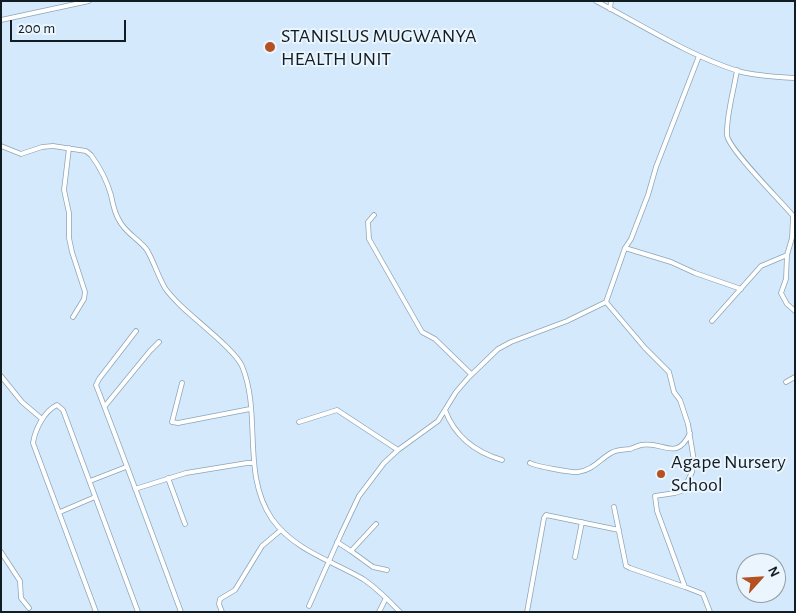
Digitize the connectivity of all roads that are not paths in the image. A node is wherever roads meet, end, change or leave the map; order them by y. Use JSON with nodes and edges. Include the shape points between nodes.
{"nodes":[{"id":1,"x":88,"y":1,"type":"edge"},
{"id":2,"x":596,"y":1,"type":"edge"},
{"id":3,"x":611,"y":1,"type":"edge"},
{"id":4,"x":82,"y":2,"type":"edge"},
{"id":5,"x":610,"y":9,"type":"junction"},
{"id":6,"x":1,"y":20,"type":"edge"},
{"id":7,"x":699,"y":56,"type":"junction"},
{"id":8,"x":737,"y":70,"type":"junction"},
{"id":9,"x":795,"y":78,"type":"edge"},
{"id":10,"x":1,"y":146,"type":"edge"},
{"id":11,"x":69,"y":148,"type":"junction"},
{"id":12,"x":374,"y":215,"type":"dead end"},
{"id":13,"x":794,"y":217,"type":"edge"},
{"id":14,"x":625,"y":248,"type":"junction"},
{"id":15,"x":787,"y":254,"type":"junction"},
{"id":16,"x":742,"y":289,"type":"junction"},
{"id":17,"x":606,"y":302,"type":"junction"},
{"id":18,"x":795,"y":312,"type":"edge"},
{"id":19,"x":73,"y":317,"type":"dead end"},
{"id":20,"x":712,"y":321,"type":"dead end"},
{"id":21,"x":136,"y":331,"type":"dead end"},
{"id":22,"x":159,"y":342,"type":"dead end"},
{"id":23,"x":471,"y":374,"type":"junction"},
{"id":24,"x":1,"y":376,"type":"edge"},
{"id":25,"x":795,"y":377,"type":"edge"},
{"id":26,"x":786,"y":382,"type":"dead end"},
{"id":27,"x":182,"y":383,"type":"dead end"},
{"id":28,"x":105,"y":406,"type":"junction"},
{"id":29,"x":250,"y":408,"type":"junction"},
{"id":30,"x":445,"y":410,"type":"junction"},
{"id":31,"x":42,"y":419,"type":"junction"},
{"id":32,"x":299,"y":422,"type":"dead end"},
{"id":33,"x":690,"y":433,"type":"junction"},
{"id":34,"x":398,"y":450,"type":"junction"},
{"id":35,"x":502,"y":460,"type":"dead end"},
{"id":36,"x":254,"y":463,"type":"junction"},
{"id":37,"x":530,"y":463,"type":"dead end"},
{"id":38,"x":126,"y":467,"type":"junction"},
{"id":39,"x":168,"y":478,"type":"junction"},
{"id":40,"x":90,"y":481,"type":"junction"},
{"id":41,"x":135,"y":489,"type":"junction"},
{"id":42,"x":95,"y":498,"type":"junction"},
{"id":43,"x":614,"y":508,"type":"dead end"},
{"id":44,"x":60,"y":512,"type":"junction"},
{"id":45,"x":582,"y":522,"type":"junction"},
{"id":46,"x":185,"y":524,"type":"dead end"},
{"id":47,"x":376,"y":524,"type":"dead end"},
{"id":48,"x":281,"y":530,"type":"junction"},
{"id":49,"x":619,"y":530,"type":"junction"},
{"id":50,"x":337,"y":542,"type":"junction"},
{"id":51,"x":351,"y":551,"type":"junction"},
{"id":52,"x":1,"y":552,"type":"edge"},
{"id":53,"x":575,"y":556,"type":"dead end"},
{"id":54,"x":329,"y":561,"type":"junction"},
{"id":55,"x":387,"y":570,"type":"dead end"},
{"id":56,"x":685,"y":587,"type":"junction"},
{"id":57,"x":386,"y":598,"type":"junction"},
{"id":58,"x":309,"y":606,"type":"dead end"},
{"id":59,"x":29,"y":608,"type":"dead end"},
{"id":60,"x":96,"y":612,"type":"edge"},
{"id":61,"x":138,"y":612,"type":"edge"},
{"id":62,"x":181,"y":612,"type":"edge"},
{"id":63,"x":222,"y":612,"type":"edge"},
{"id":64,"x":379,"y":612,"type":"edge"},
{"id":65,"x":400,"y":612,"type":"edge"},
{"id":66,"x":526,"y":612,"type":"edge"},
{"id":67,"x":710,"y":612,"type":"edge"}],
"edges":[{"from":1,"to":4,"type":"street"},
{"from":2,"to":5,"type":"street"},
{"from":3,"to":5,"type":"street"},
{"from":4,"to":6,"type":"street"},
{"from":5,"to":7,"type":"street"},
{"from":7,"to":8,"type":"street"},
{"from":7,"to":14,"type":"street"},
{"from":8,"to":9,"type":"street"},
{"from":8,"to":13,"type":"street","via":[[727,137],[737,154]]},
{"from":10,"to":11,"type":"street","via":[[21,154],[42,147]]},
{"from":11,"to":19,"type":"street","via":[[64,190],[69,213],[69,238],[85,292]]},
{"from":11,"to":29,"type":"street","via":[[86,151],[95,161],[119,221],[147,251],[166,289],[240,362],[248,383]]},
{"from":12,"to":23,"type":"street","via":[[368,222],[368,239],[422,332],[435,339]]},
{"from":13,"to":15,"type":"street"},
{"from":14,"to":16,"type":"street"},
{"from":14,"to":17,"type":"street"},
{"from":15,"to":16,"type":"street","via":[[761,266]]},
{"from":15,"to":18,"type":"street","via":[[786,278],[781,293]]},
{"from":16,"to":20,"type":"street"},
{"from":17,"to":23,"type":"street","via":[[561,324],[504,345]]},
{"from":17,"to":33,"type":"street","via":[[669,372]]},
{"from":21,"to":28,"type":"street","via":[[96,385]]},
{"from":22,"to":28,"type":"street"},
{"from":23,"to":30,"type":"street"},
{"from":24,"to":31,"type":"street","via":[[22,402]]},
{"from":25,"to":26,"type":"street"},
{"from":27,"to":29,"type":"street","via":[[172,422]]},
{"from":28,"to":38,"type":"street"},
{"from":29,"to":36,"type":"street"},
{"from":30,"to":34,"type":"street","via":[[438,421]]},
{"from":30,"to":35,"type":"street","via":[[453,428],[470,446]]},
{"from":31,"to":40,"type":"street","via":[[54,406],[60,406]]},
{"from":31,"to":44,"type":"street","via":[[33,443]]},
{"from":32,"to":34,"type":"street","via":[[337,410]]},
{"from":33,"to":37,"type":"street","via":[[683,444],[671,449],[650,443],[620,449],[581,472],[572,473]]},
{"from":33,"to":56,"type":"street","via":[[694,461],[686,485],[675,493],[655,496]]},
{"from":34,"to":50,"type":"street","via":[[376,472],[359,496]]},
{"from":36,"to":39,"type":"street"},
{"from":36,"to":48,"type":"street","via":[[262,500]]},
{"from":38,"to":40,"type":"street"},
{"from":38,"to":41,"type":"street"},
{"from":39,"to":41,"type":"street"},
{"from":39,"to":46,"type":"street"},
{"from":40,"to":42,"type":"street"},
{"from":41,"to":62,"type":"street"},
{"from":42,"to":44,"type":"street"},
{"from":42,"to":61,"type":"street"},
{"from":43,"to":49,"type":"street"},
{"from":44,"to":60,"type":"street"},
{"from":45,"to":49,"type":"street"},
{"from":45,"to":53,"type":"street"},
{"from":45,"to":66,"type":"street","via":[[552,515],[544,518]]},
{"from":47,"to":51,"type":"street"},
{"from":48,"to":54,"type":"street","via":[[299,545]]},
{"from":48,"to":63,"type":"street","via":[[262,546],[235,590],[220,599]]},
{"from":49,"to":56,"type":"street","via":[[626,566]]},
{"from":50,"to":51,"type":"street"},
{"from":50,"to":54,"type":"street"},
{"from":51,"to":55,"type":"street","via":[[373,567]]},
{"from":52,"to":59,"type":"street","via":[[20,581],[21,598]]},
{"from":54,"to":57,"type":"street","via":[[363,580]]},
{"from":54,"to":58,"type":"street"},
{"from":56,"to":67,"type":"street","via":[[703,594]]},
{"from":57,"to":64,"type":"street"},
{"from":57,"to":65,"type":"street"}]}
